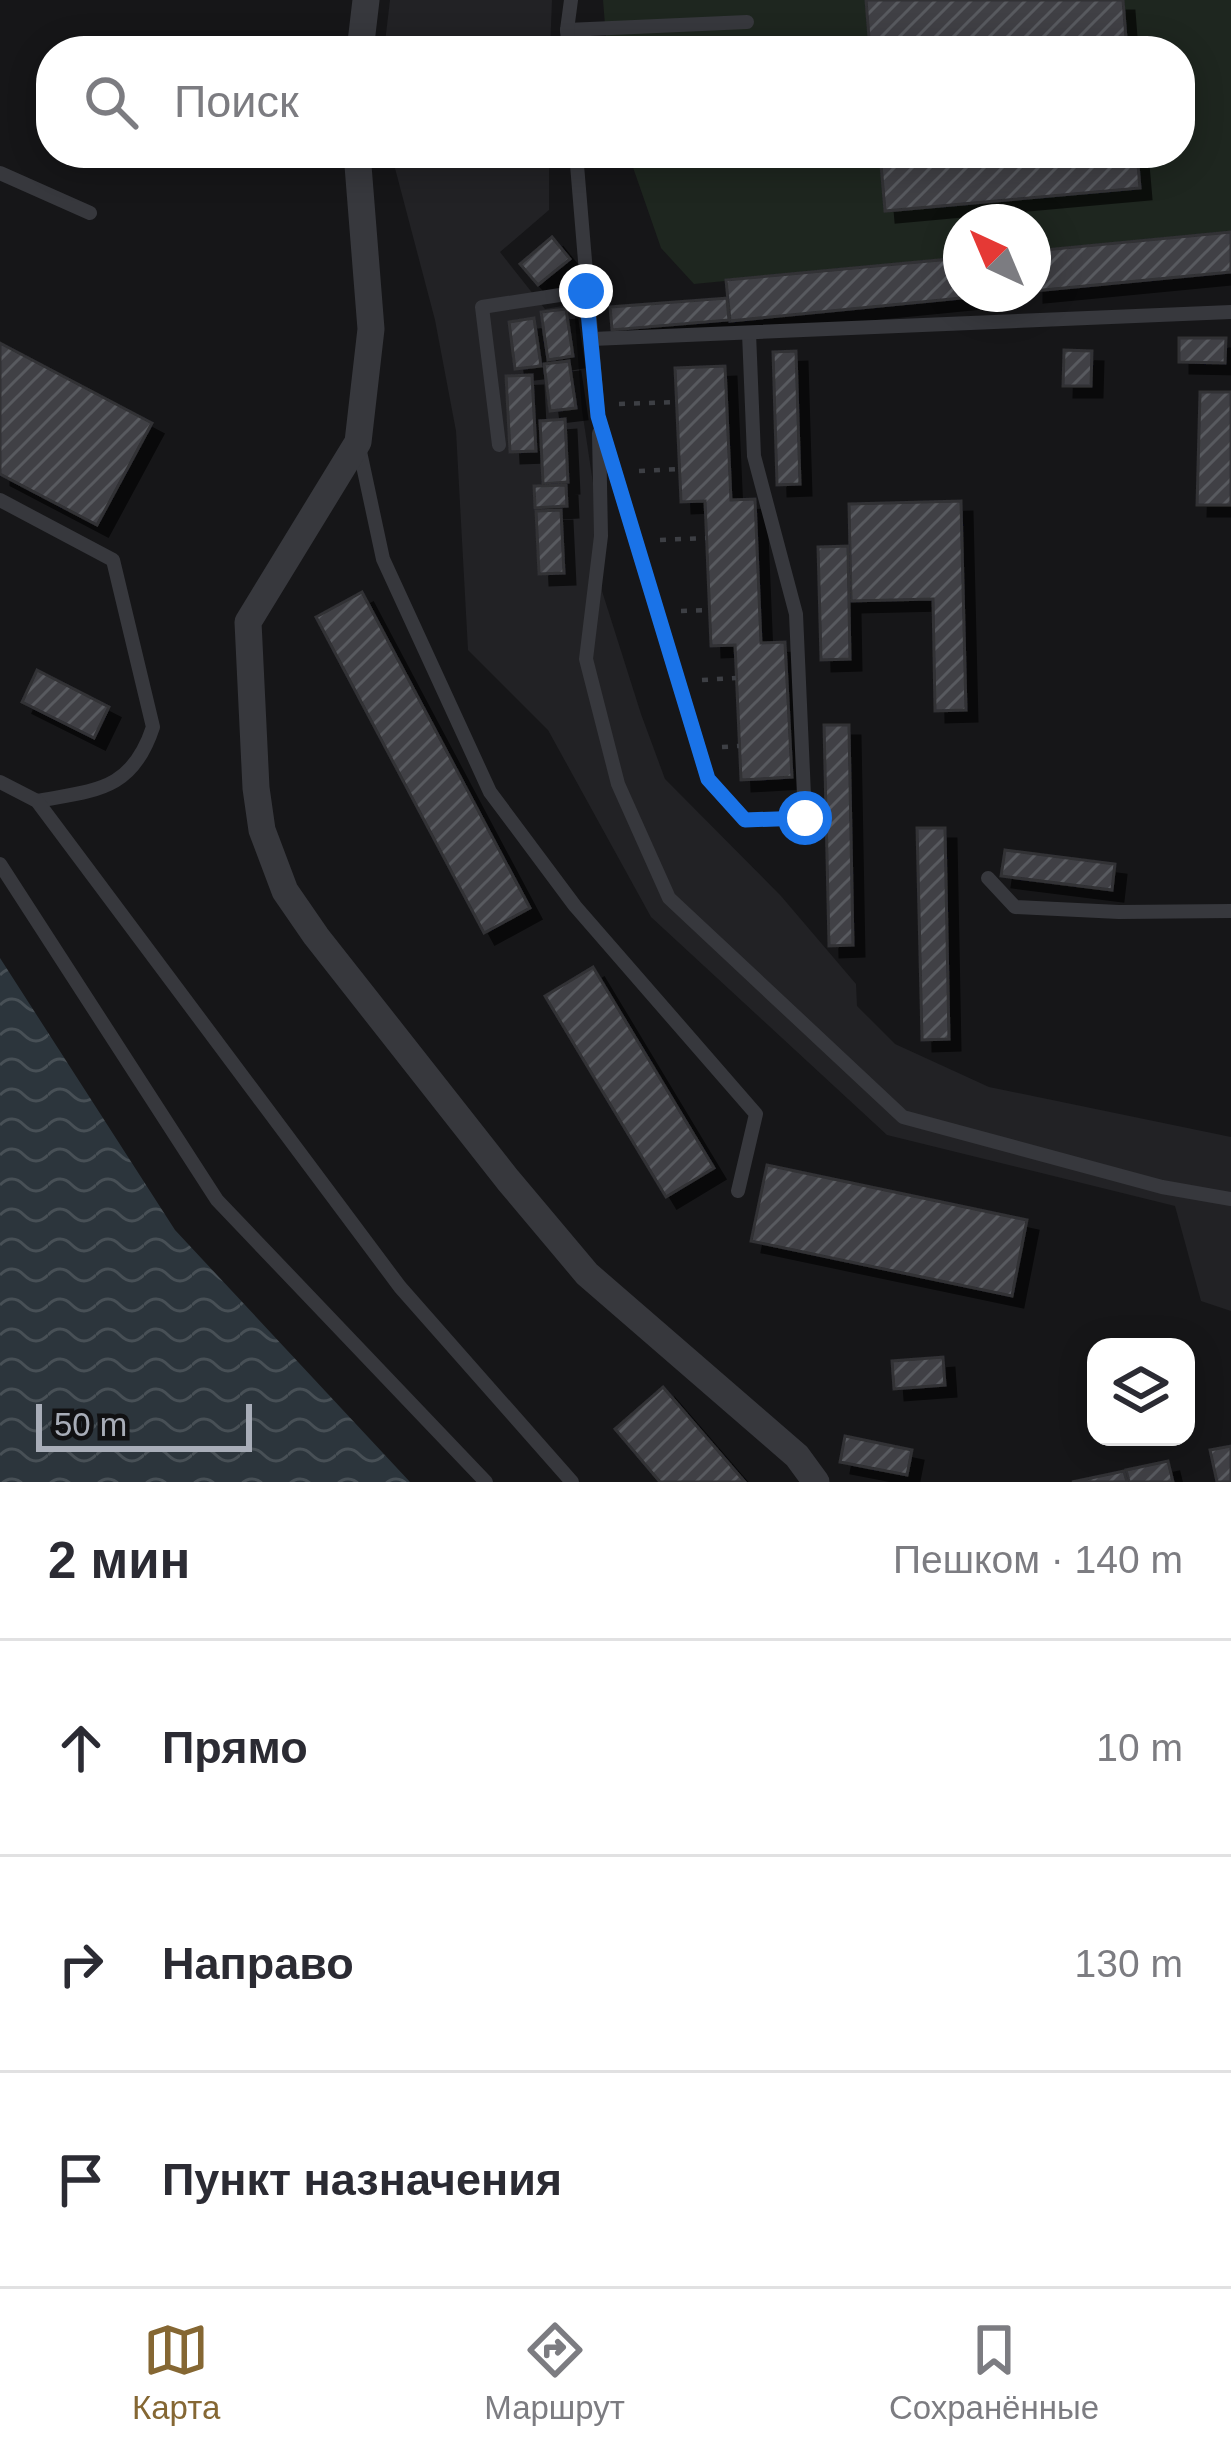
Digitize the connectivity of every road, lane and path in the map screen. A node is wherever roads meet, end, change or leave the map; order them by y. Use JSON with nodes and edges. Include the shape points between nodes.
{"nodes":[{"id":1,"x":365,"y":0,"type":"edge"},
{"id":2,"x":571,"y":0,"type":"edge"},
{"id":3,"x":747,"y":22,"type":"dead end"},
{"id":4,"x":567,"y":30,"type":"junction"},
{"id":5,"x":361,"y":36,"type":"edge"},
{"id":6,"x":568,"y":36,"type":"edge"},
{"id":7,"x":358,"y":168,"type":"edge"},
{"id":8,"x":577,"y":168,"type":"edge"},
{"id":9,"x":0,"y":172,"type":"edge"},
{"id":10,"x":89,"y":213,"type":"dead end"},
{"id":11,"x":586,"y":291,"type":"junction"},
{"id":12,"x":1231,"y":312,"type":"edge"},
{"id":13,"x":749,"y":333,"type":"junction"},
{"id":14,"x":592,"y":338,"type":"junction"},
{"id":15,"x":676,"y":402,"type":"dead end"},
{"id":16,"x":620,"y":404,"type":"dead end"},
{"id":17,"x":598,"y":416,"type":"junction"},
{"id":18,"x":358,"y":442,"type":"junction"},
{"id":19,"x":499,"y":445,"type":"dead end"},
{"id":20,"x":679,"y":469,"type":"dead end"},
{"id":21,"x":639,"y":471,"type":"dead end"},
{"id":22,"x":0,"y":500,"type":"edge"},
{"id":23,"x":706,"y":538,"type":"dead end"},
{"id":24,"x":660,"y":540,"type":"dead end"},
{"id":25,"x":710,"y":610,"type":"dead end"},
{"id":26,"x":681,"y":611,"type":"dead end"},
{"id":27,"x":736,"y":678,"type":"dead end"},
{"id":28,"x":702,"y":680,"type":"dead end"},
{"id":29,"x":740,"y":746,"type":"dead end"},
{"id":30,"x":722,"y":747,"type":"dead end"},
{"id":31,"x":0,"y":782,"type":"edge"},
{"id":32,"x":37,"y":801,"type":"junction"},
{"id":33,"x":0,"y":864,"type":"edge"},
{"id":34,"x":988,"y":878,"type":"dead end"},
{"id":35,"x":1231,"y":911,"type":"edge"},
{"id":36,"x":738,"y":1190,"type":"dead end"},
{"id":37,"x":1231,"y":1198,"type":"edge"},
{"id":38,"x":486,"y":1482,"type":"edge"},
{"id":39,"x":572,"y":1482,"type":"edge"},
{"id":40,"x":816,"y":1482,"type":"edge"}],
"edges":[{"from":1,"to":5,"type":"street"},
{"from":2,"to":4,"type":"lane"},
{"from":3,"to":4,"type":"lane"},
{"from":4,"to":6,"type":"lane"},
{"from":7,"to":18,"type":"street","via":[[371,329]]},
{"from":8,"to":11,"type":"lane"},
{"from":9,"to":10,"type":"lane"},
{"from":11,"to":14,"type":"lane"},
{"from":11,"to":19,"type":"lane","via":[[482,307]]},
{"from":12,"to":13,"type":"lane"},
{"from":13,"to":14,"type":"lane"},
{"from":13,"to":17,"type":"lane","via":[[754,456],[796,614],[805,818],[745,820],[708,779]]},
{"from":14,"to":17,"type":"lane"},
{"from":15,"to":16,"type":"path"},
{"from":17,"to":37,"type":"lane","via":[[601,536],[586,659],[618,784],[669,898],[903,1117]]},
{"from":18,"to":36,"type":"lane","via":[[383,559],[490,792],[575,906],[756,1114]]},
{"from":18,"to":40,"type":"street","via":[[248,622],[256,788],[285,891],[587,1274],[797,1456]]},
{"from":20,"to":21,"type":"path"},
{"from":22,"to":32,"type":"lane","via":[[113,560],[153,727],[128,773],[99,790]]},
{"from":23,"to":24,"type":"path"},
{"from":25,"to":26,"type":"path"},
{"from":27,"to":28,"type":"path"},
{"from":29,"to":30,"type":"path"},
{"from":31,"to":32,"type":"lane"},
{"from":32,"to":39,"type":"lane","via":[[400,1288]]},
{"from":33,"to":38,"type":"lane","via":[[217,1200]]},
{"from":34,"to":35,"type":"lane","via":[[1016,907]]}]}
